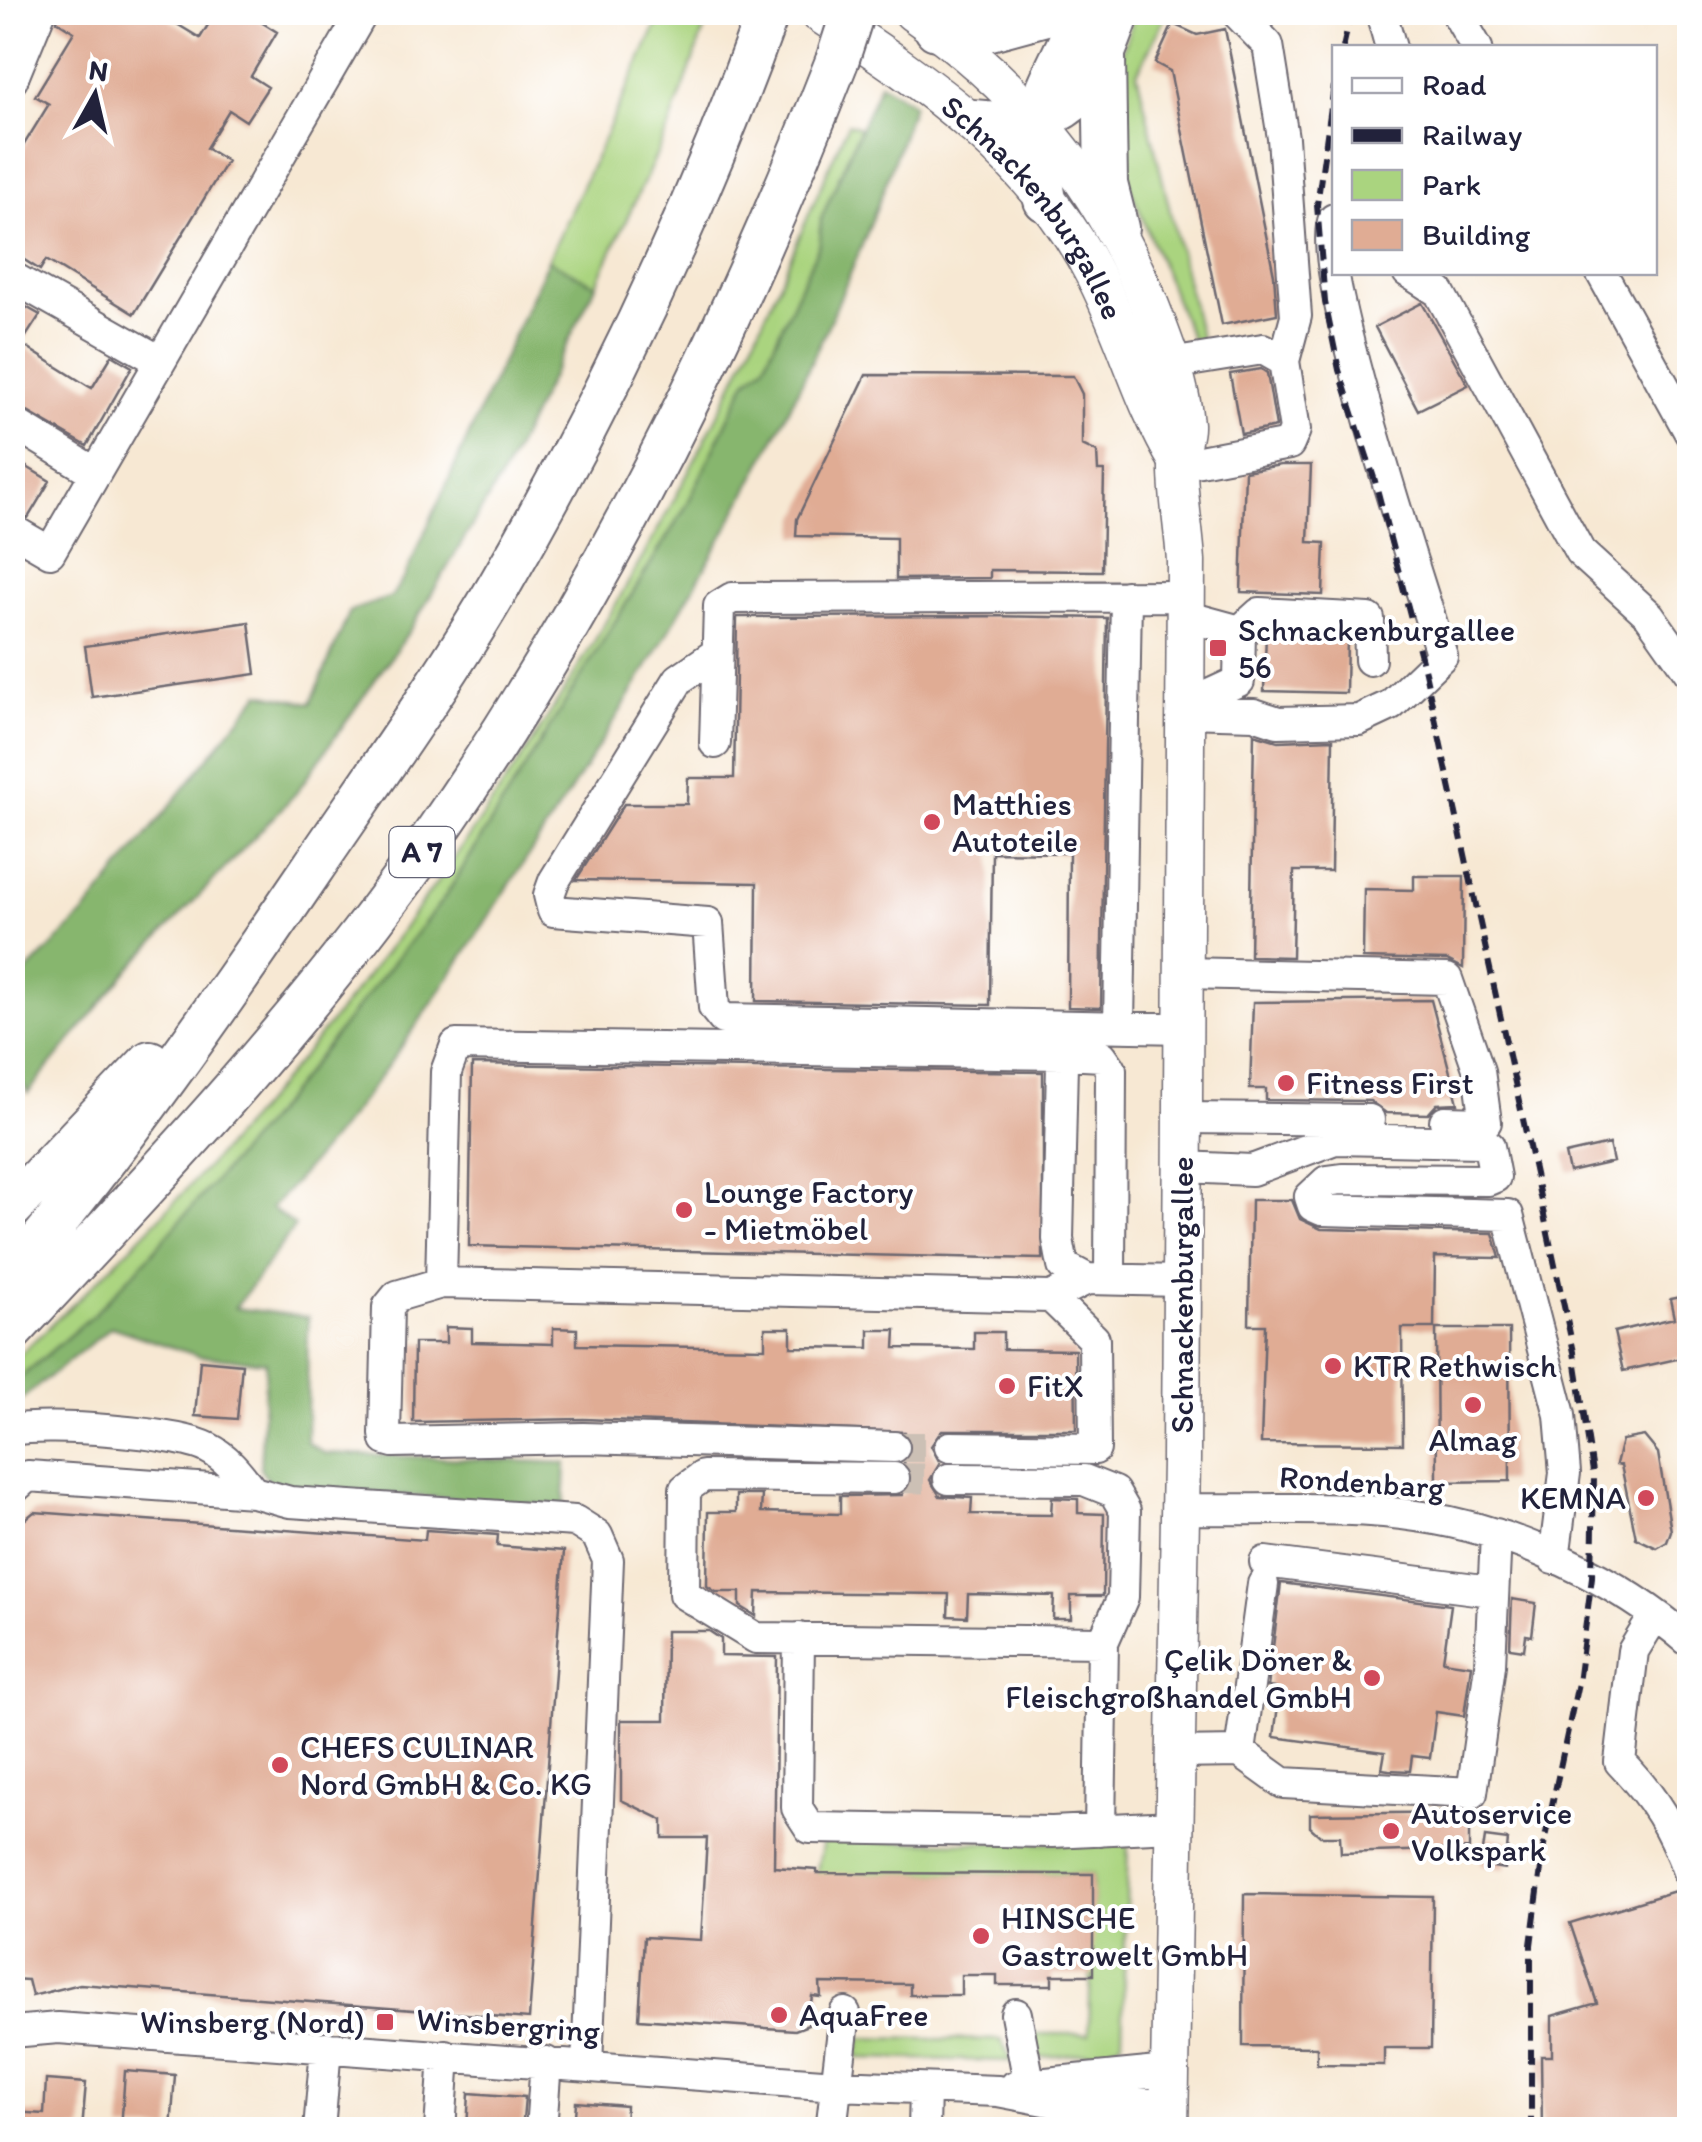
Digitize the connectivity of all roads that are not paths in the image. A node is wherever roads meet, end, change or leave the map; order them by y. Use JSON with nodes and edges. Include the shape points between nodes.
{"nodes":[{"id":1,"x":40,"y":12,"type":"edge"},
{"id":2,"x":363,"y":12,"type":"edge"},
{"id":3,"x":818,"y":12,"type":"edge"},
{"id":4,"x":853,"y":12,"type":"edge"},
{"id":5,"x":1053,"y":12,"type":"edge"},
{"id":6,"x":1083,"y":12,"type":"edge"},
{"id":7,"x":1118,"y":12,"type":"edge"},
{"id":8,"x":1236,"y":12,"type":"edge"},
{"id":9,"x":1381,"y":12,"type":"edge"},
{"id":10,"x":1456,"y":12,"type":"edge"},
{"id":11,"x":767,"y":14,"type":"edge"},
{"id":12,"x":925,"y":20,"type":"edge"},
{"id":13,"x":1391,"y":45,"type":"edge"},
{"id":14,"x":1475,"y":45,"type":"edge"},
{"id":15,"x":1104,"y":57,"type":"junction"},
{"id":16,"x":12,"y":80,"type":"edge"},
{"id":17,"x":1038,"y":120,"type":"junction"},
{"id":18,"x":974,"y":121,"type":"junction"},
{"id":19,"x":1045,"y":200,"type":"junction"},
{"id":20,"x":1116,"y":228,"type":"junction"},
{"id":21,"x":1332,"y":229,"type":"edge"},
{"id":22,"x":1332,"y":268,"type":"edge"},
{"id":23,"x":1334,"y":275,"type":"edge"},
{"id":24,"x":1413,"y":275,"type":"edge"},
{"id":25,"x":1603,"y":275,"type":"edge"},
{"id":26,"x":12,"y":277,"type":"edge"},
{"id":27,"x":160,"y":360,"type":"junction"},
{"id":28,"x":1284,"y":360,"type":"junction"},
{"id":29,"x":1170,"y":364,"type":"junction"},
{"id":30,"x":12,"y":422,"type":"edge"},
{"id":31,"x":1690,"y":433,"type":"edge"},
{"id":32,"x":1178,"y":463,"type":"junction"},
{"id":33,"x":94,"y":472,"type":"junction"},
{"id":34,"x":12,"y":530,"type":"edge"},
{"id":35,"x":1126,"y":596,"type":"junction"},
{"id":36,"x":1185,"y":606,"type":"junction"},
{"id":37,"x":1240,"y":631,"type":"junction"},
{"id":38,"x":717,"y":653,"type":"junction"},
{"id":39,"x":1370,"y":660,"type":"dead end"},
{"id":40,"x":1690,"y":673,"type":"edge"},
{"id":41,"x":1185,"y":709,"type":"junction"},
{"id":42,"x":715,"y":743,"type":"dead end"},
{"id":43,"x":311,"y":870,"type":"junction"},
{"id":44,"x":1184,"y":973,"type":"junction"},
{"id":45,"x":1118,"y":1026,"type":"junction"},
{"id":46,"x":1184,"y":1028,"type":"junction"},
{"id":47,"x":1064,"y":1054,"type":"junction"},
{"id":48,"x":1183,"y":1118,"type":"junction"},
{"id":49,"x":1403,"y":1141,"type":"junction"},
{"id":50,"x":1183,"y":1167,"type":"junction"},
{"id":51,"x":1397,"y":1180,"type":"junction"},
{"id":52,"x":12,"y":1207,"type":"edge"},
{"id":53,"x":12,"y":1276,"type":"edge"},
{"id":54,"x":1098,"y":1279,"type":"junction"},
{"id":55,"x":1181,"y":1281,"type":"junction"},
{"id":56,"x":440,"y":1284,"type":"junction"},
{"id":57,"x":1051,"y":1296,"type":"junction"},
{"id":58,"x":12,"y":1330,"type":"edge"},
{"id":59,"x":12,"y":1430,"type":"edge"},
{"id":60,"x":894,"y":1446,"type":"tunnel mouth"},
{"id":61,"x":950,"y":1447,"type":"tunnel mouth"},
{"id":62,"x":894,"y":1478,"type":"tunnel mouth"},
{"id":63,"x":950,"y":1478,"type":"tunnel mouth"},
{"id":64,"x":12,"y":1490,"type":"edge"},
{"id":65,"x":253,"y":1492,"type":"junction"},
{"id":66,"x":1179,"y":1509,"type":"junction"},
{"id":67,"x":1496,"y":1534,"type":"junction"},
{"id":68,"x":1554,"y":1559,"type":"junction"},
{"id":69,"x":1491,"y":1591,"type":"junction"},
{"id":70,"x":1677,"y":1624,"type":"edge"},
{"id":71,"x":799,"y":1638,"type":"junction"},
{"id":72,"x":1104,"y":1642,"type":"junction"},
{"id":73,"x":1240,"y":1752,"type":"junction"},
{"id":74,"x":1173,"y":1753,"type":"junction"},
{"id":75,"x":1172,"y":1826,"type":"junction"},
{"id":76,"x":1100,"y":1830,"type":"junction"},
{"id":77,"x":1689,"y":1874,"type":"edge"},
{"id":78,"x":845,"y":2012,"type":"dead end"},
{"id":79,"x":1016,"y":2014,"type":"dead end"},
{"id":80,"x":12,"y":2032,"type":"edge"},
{"id":81,"x":326,"y":2047,"type":"junction"},
{"id":82,"x":445,"y":2055,"type":"junction"},
{"id":83,"x":546,"y":2062,"type":"junction"},
{"id":84,"x":587,"y":2066,"type":"junction"},
{"id":85,"x":1029,"y":2082,"type":"junction"},
{"id":86,"x":836,"y":2085,"type":"junction"},
{"id":87,"x":925,"y":2089,"type":"junction"},
{"id":88,"x":998,"y":2091,"type":"junction"},
{"id":89,"x":1169,"y":2102,"type":"edge"},
{"id":90,"x":319,"y":2130,"type":"edge"},
{"id":91,"x":440,"y":2130,"type":"edge"},
{"id":92,"x":541,"y":2130,"type":"edge"},
{"id":93,"x":831,"y":2130,"type":"edge"},
{"id":94,"x":924,"y":2130,"type":"edge"}],
"edges":[{"from":1,"to":16,"type":"street"},
{"from":2,"to":27,"type":"street"},
{"from":3,"to":18,"type":"main road","name":"Schnackenburgallee"},
{"from":4,"to":58,"type":"highway","number":"A 7","bridge":true,"via":[[794,171],[683,415],[599,576],[514,716],[433,837],[288,1026]]},
{"from":5,"to":12,"type":"highway","via":[[983,31]]},
{"from":6,"to":17,"type":"highway","via":[[1043,93]]},
{"from":7,"to":15,"type":"highway"},
{"from":8,"to":28,"type":"street","via":[[1268,44],[1283,138],[1296,316]]},
{"from":9,"to":13,"type":"street"},
{"from":10,"to":14,"type":"street"},
{"from":11,"to":43,"type":"highway","number":"A 7","via":[[686,220],[558,479],[413,723]]},
{"from":12,"to":17,"type":"main road","name":"Schnackenburgallee"},
{"from":15,"to":17,"type":"highway","via":[[1071,105]]},
{"from":15,"to":20,"type":"highway","via":[[1106,184]]},
{"from":17,"to":18,"type":"highway"},
{"from":17,"to":19,"type":"highway"},
{"from":17,"to":20,"type":"main road","name":"Schnackenburgallee"},
{"from":18,"to":19,"type":"main road","name":"Schnackenburgallee"},
{"from":19,"to":32,"type":"main road","name":"Schnackenburgallee","via":[[1095,275]]},
{"from":20,"to":29,"type":"main road","name":"Schnackenburgallee"},
{"from":21,"to":22,"type":"street"},
{"from":23,"to":41,"type":"street","via":[[1442,656],[1390,705],[1360,720],[1278,722]]},
{"from":24,"to":40,"type":"street","via":[[1439,292],[1580,552],[1649,614]]},
{"from":25,"to":31,"type":"street"},
{"from":26,"to":27,"type":"street"},
{"from":27,"to":33,"type":"street"},
{"from":28,"to":29,"type":"street","via":[[1263,349]]},
{"from":28,"to":32,"type":"street","via":[[1295,430],[1289,444]]},
{"from":29,"to":32,"type":"main road","name":"Schnackenburgallee","via":[[1185,426]]},
{"from":30,"to":33,"type":"street"},
{"from":32,"to":36,"type":"main road","name":"Schnackenburgallee"},
{"from":33,"to":34,"type":"street","via":[[50,552]]},
{"from":35,"to":36,"type":"street"},
{"from":35,"to":38,"type":"street","via":[[732,598],[718,606]]},
{"from":35,"to":45,"type":"street"},
{"from":36,"to":37,"type":"street"},
{"from":36,"to":41,"type":"main road","name":"Schnackenburgallee"},
{"from":37,"to":39,"type":"street","via":[[1260,613],[1369,619]]},
{"from":37,"to":41,"type":"street","via":[[1239,681]]},
{"from":38,"to":42,"type":"street"},
{"from":38,"to":45,"type":"street","via":[[679,678],[554,881],[553,911],[708,924],[714,1008],[722,1019]]},
{"from":41,"to":44,"type":"main road","name":"Schnackenburgallee"},
{"from":43,"to":52,"type":"highway","via":[[133,1084]]},
{"from":43,"to":53,"type":"highway","number":"A 7","via":[[148,1106]]},
{"from":44,"to":46,"type":"main road","name":"Schnackenburgallee"},
{"from":44,"to":48,"type":"street","via":[[1447,979],[1479,1072],[1486,1122]]},
{"from":45,"to":46,"type":"street"},
{"from":46,"to":48,"type":"main road","name":"Schnackenburgallee"},
{"from":47,"to":54,"type":"street","via":[[1059,1253],[1063,1266]]},
{"from":47,"to":54,"type":"street","via":[[1102,1056],[1111,1068]]},
{"from":47,"to":56,"type":"street","via":[[456,1045],[445,1093]]},
{"from":48,"to":50,"type":"main road","name":"Schnackenburgallee"},
{"from":49,"to":50,"type":"street","via":[[1335,1140],[1252,1170]]},
{"from":49,"to":51,"type":"street","via":[[1418,1154],[1419,1166]]},
{"from":49,"to":51,"type":"street","via":[[1482,1142],[1497,1168],[1488,1180]]},
{"from":50,"to":55,"type":"main road","name":"Schnackenburgallee"},
{"from":51,"to":68,"type":"street","via":[[1327,1181],[1310,1197],[1322,1210],[1501,1212],[1512,1222],[1560,1415],[1565,1472]]},
{"from":54,"to":55,"type":"street"},
{"from":54,"to":57,"type":"street"},
{"from":55,"to":66,"type":"main road","name":"Schnackenburgallee"},
{"from":56,"to":57,"type":"street"},
{"from":56,"to":60,"type":"street","via":[[397,1296],[388,1307],[386,1440]]},
{"from":57,"to":61,"type":"street","via":[[1094,1339],[1094,1449]]},
{"from":59,"to":65,"type":"street","via":[[191,1441],[224,1458]]},
{"from":62,"to":71,"type":"street","via":[[703,1476],[685,1490],[684,1594],[756,1638]]},
{"from":63,"to":72,"type":"street","via":[[1084,1480],[1114,1492],[1125,1511],[1123,1597]]},
{"from":64,"to":65,"type":"street","via":[[28,1476]]},
{"from":65,"to":84,"type":"street","via":[[290,1502],[574,1521],[603,1542],[607,1668]]},
{"from":66,"to":67,"type":"street","name":"Rondenbarg","via":[[1418,1516]]},
{"from":66,"to":74,"type":"main road","name":"Schnackenburgallee"},
{"from":67,"to":68,"type":"street","name":"Rondenbarg"},
{"from":67,"to":69,"type":"street"},
{"from":68,"to":70,"type":"street","name":"Rondenbarg"},
{"from":69,"to":73,"type":"street","via":[[1264,1573]]},
{"from":69,"to":73,"type":"street","via":[[1490,1665],[1472,1793],[1283,1783]]},
{"from":70,"to":77,"type":"street","via":[[1633,1651],[1620,1762],[1649,1791]]},
{"from":71,"to":72,"type":"street"},
{"from":71,"to":76,"type":"street","via":[[797,1808],[810,1828]]},
{"from":72,"to":76,"type":"street"},
{"from":73,"to":74,"type":"street"},
{"from":74,"to":75,"type":"main road","name":"Schnackenburgallee"},
{"from":75,"to":76,"type":"street"},
{"from":75,"to":89,"type":"main road","name":"Schnackenburgallee"},
{"from":78,"to":86,"type":"street"},
{"from":79,"to":85,"type":"street"},
{"from":80,"to":81,"type":"street","name":"Winsbergring","via":[[58,2028]]},
{"from":81,"to":82,"type":"street","name":"Winsbergring"},
{"from":81,"to":90,"type":"street"},
{"from":82,"to":83,"type":"street","name":"Winsbergring"},
{"from":82,"to":91,"type":"street"},
{"from":83,"to":84,"type":"street","name":"Winsbergring"},
{"from":83,"to":92,"type":"street"},
{"from":84,"to":86,"type":"street","name":"Winsbergring"},
{"from":85,"to":88,"type":"street","name":"Winsbergring"},
{"from":85,"to":89,"type":"street","name":"Winsbergring"},
{"from":86,"to":87,"type":"street","name":"Winsbergring"},
{"from":86,"to":93,"type":"street"},
{"from":87,"to":88,"type":"street","name":"Winsbergring"},
{"from":87,"to":94,"type":"street"},
{"from":88,"to":89,"type":"street","name":"Winsbergring","via":[[1061,2103]]}]}
